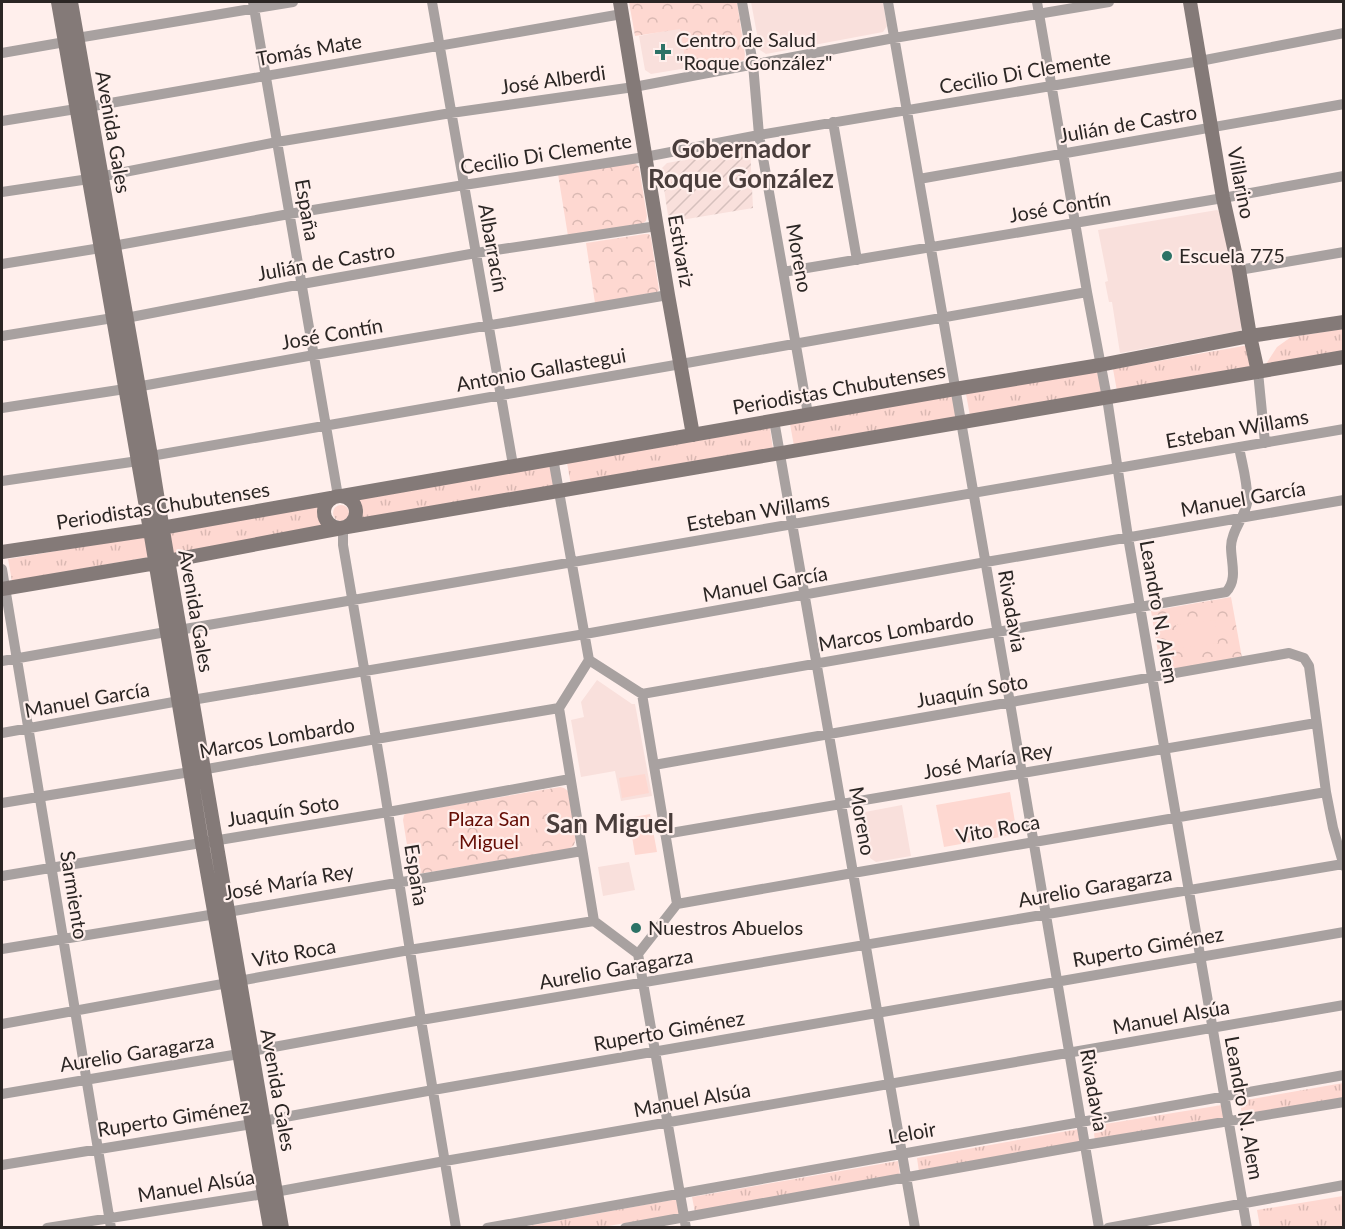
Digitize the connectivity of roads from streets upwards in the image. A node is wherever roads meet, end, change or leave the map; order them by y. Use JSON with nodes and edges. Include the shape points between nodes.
{"nodes":[{"id":1,"x":58,"y":2,"type":"edge"},
{"id":2,"x":70,"y":2,"type":"edge"},
{"id":3,"x":293,"y":2,"type":"edge"},
{"id":4,"x":432,"y":2,"type":"edge"},
{"id":5,"x":742,"y":2,"type":"edge"},
{"id":6,"x":888,"y":2,"type":"edge"},
{"id":7,"x":1037,"y":2,"type":"edge"},
{"id":8,"x":1108,"y":2,"type":"edge"},
{"id":9,"x":1190,"y":2,"type":"edge"},
{"id":10,"x":254,"y":5,"type":"edge"},
{"id":11,"x":621,"y":8,"type":"edge"},
{"id":12,"x":1039,"y":13,"type":"junction"},
{"id":13,"x":1344,"y":33,"type":"edge"},
{"id":14,"x":894,"y":38,"type":"junction"},
{"id":15,"x":71,"y":40,"type":"junction"},
{"id":16,"x":440,"y":46,"type":"junction"},
{"id":17,"x":2,"y":53,"type":"edge"},
{"id":18,"x":1200,"y":61,"type":"junction"},
{"id":19,"x":753,"y":64,"type":"junction"},
{"id":20,"x":266,"y":76,"type":"junction"},
{"id":21,"x":1052,"y":86,"type":"junction"},
{"id":22,"x":634,"y":87,"type":"junction"},
{"id":23,"x":1344,"y":104,"type":"edge"},
{"id":24,"x":83,"y":108,"type":"junction"},
{"id":25,"x":907,"y":110,"type":"junction"},
{"id":26,"x":452,"y":113,"type":"junction"},
{"id":27,"x":2,"y":121,"type":"edge"},
{"id":28,"x":833,"y":122,"type":"junction"},
{"id":29,"x":1211,"y":128,"type":"junction"},
{"id":30,"x":759,"y":135,"type":"junction"},
{"id":31,"x":277,"y":142,"type":"junction"},
{"id":32,"x":1063,"y":154,"type":"junction"},
{"id":33,"x":645,"y":157,"type":"junction"},
{"id":34,"x":1344,"y":176,"type":"edge"},
{"id":35,"x":95,"y":178,"type":"junction"},
{"id":36,"x":919,"y":179,"type":"junction"},
{"id":37,"x":464,"y":184,"type":"junction"},
{"id":38,"x":2,"y":192,"type":"edge"},
{"id":39,"x":1223,"y":198,"type":"junction"},
{"id":40,"x":289,"y":214,"type":"junction"},
{"id":41,"x":1075,"y":223,"type":"junction"},
{"id":42,"x":657,"y":226,"type":"junction"},
{"id":43,"x":107,"y":247,"type":"junction"},
{"id":44,"x":931,"y":248,"type":"junction"},
{"id":45,"x":1344,"y":252,"type":"edge"},
{"id":46,"x":476,"y":253,"type":"junction"},
{"id":47,"x":857,"y":260,"type":"junction"},
{"id":48,"x":2,"y":264,"type":"edge"},
{"id":49,"x":1239,"y":270,"type":"junction"},
{"id":50,"x":783,"y":273,"type":"junction"},
{"id":51,"x":302,"y":284,"type":"junction"},
{"id":52,"x":1087,"y":292,"type":"junction"},
{"id":53,"x":668,"y":295,"type":"junction"},
{"id":54,"x":943,"y":317,"type":"junction"},
{"id":55,"x":119,"y":318,"type":"junction"},
{"id":56,"x":1344,"y":322,"type":"edge"},
{"id":57,"x":488,"y":325,"type":"junction"},
{"id":58,"x":2,"y":336,"type":"edge"},
{"id":59,"x":1250,"y":336,"type":"junction"},
{"id":60,"x":795,"y":343,"type":"junction"},
{"id":61,"x":314,"y":355,"type":"junction"},
{"id":62,"x":1344,"y":357,"type":"edge"},
{"id":63,"x":681,"y":364,"type":"junction"},
{"id":64,"x":1100,"y":365,"type":"junction"},
{"id":65,"x":1258,"y":372,"type":"junction"},
{"id":66,"x":131,"y":388,"type":"junction"},
{"id":67,"x":955,"y":388,"type":"junction"},
{"id":68,"x":501,"y":395,"type":"junction"},
{"id":69,"x":1107,"y":398,"type":"junction"},
{"id":70,"x":2,"y":408,"type":"edge"},
{"id":71,"x":808,"y":414,"type":"junction"},
{"id":72,"x":774,"y":420,"type":"junction"},
{"id":73,"x":961,"y":422,"type":"junction"},
{"id":74,"x":326,"y":426,"type":"junction"},
{"id":75,"x":1344,"y":429,"type":"edge"},
{"id":76,"x":693,"y":435,"type":"junction"},
{"id":77,"x":1265,"y":443,"type":"junction"},
{"id":78,"x":1239,"y":447,"type":"junction"},
{"id":79,"x":780,"y":453,"type":"junction"},
{"id":80,"x":553,"y":458,"type":"junction"},
{"id":81,"x":144,"y":459,"type":"junction"},
{"id":82,"x":513,"y":465,"type":"junction"},
{"id":83,"x":1117,"y":468,"type":"junction"},
{"id":84,"x":2,"y":481,"type":"edge"},
{"id":85,"x":559,"y":491,"type":"junction"},
{"id":86,"x":973,"y":493,"type":"junction"},
{"id":87,"x":337,"y":497,"type":"junction"},
{"id":88,"x":1344,"y":500,"type":"edge"},
{"id":89,"x":1242,"y":517,"type":"junction"},
{"id":90,"x":792,"y":524,"type":"junction"},
{"id":91,"x":344,"y":528,"type":"junction"},
{"id":92,"x":156,"y":529,"type":"junction"},
{"id":93,"x":1128,"y":537,"type":"junction"},
{"id":94,"x":2,"y":552,"type":"edge"},
{"id":95,"x":161,"y":562,"type":"junction"},
{"id":96,"x":572,"y":562,"type":"junction"},
{"id":97,"x":986,"y":562,"type":"junction"},
{"id":98,"x":2,"y":569,"type":"edge"},
{"id":99,"x":3,"y":589,"type":"edge"},
{"id":100,"x":805,"y":595,"type":"junction"},
{"id":101,"x":352,"y":600,"type":"junction"},
{"id":102,"x":1140,"y":607,"type":"junction"},
{"id":103,"x":173,"y":631,"type":"junction"},
{"id":104,"x":998,"y":632,"type":"junction"},
{"id":105,"x":585,"y":634,"type":"junction"},
{"id":106,"x":16,"y":658,"type":"junction"},
{"id":107,"x":589,"y":660,"type":"junction"},
{"id":108,"x":2,"y":661,"type":"edge"},
{"id":109,"x":816,"y":664,"type":"junction"},
{"id":110,"x":365,"y":670,"type":"junction"},
{"id":111,"x":1152,"y":678,"type":"junction"},
{"id":112,"x":642,"y":694,"type":"junction"},
{"id":113,"x":185,"y":701,"type":"junction"},
{"id":114,"x":1010,"y":703,"type":"junction"},
{"id":115,"x":559,"y":708,"type":"junction"},
{"id":116,"x":1316,"y":723,"type":"junction"},
{"id":117,"x":28,"y":728,"type":"junction"},
{"id":118,"x":2,"y":733,"type":"edge"},
{"id":119,"x":829,"y":734,"type":"junction"},
{"id":120,"x":376,"y":739,"type":"junction"},
{"id":121,"x":1164,"y":749,"type":"junction"},
{"id":122,"x":654,"y":765,"type":"junction"},
{"id":123,"x":204,"y":769,"type":"junction"},
{"id":124,"x":190,"y":772,"type":"junction"},
{"id":125,"x":1022,"y":773,"type":"junction"},
{"id":126,"x":570,"y":779,"type":"junction"},
{"id":127,"x":1326,"y":792,"type":"junction"},
{"id":128,"x":39,"y":796,"type":"junction"},
{"id":129,"x":2,"y":803,"type":"edge"},
{"id":130,"x":841,"y":804,"type":"junction"},
{"id":131,"x":388,"y":812,"type":"junction"},
{"id":132,"x":1176,"y":818,"type":"junction"},
{"id":133,"x":665,"y":834,"type":"junction"},
{"id":134,"x":208,"y":842,"type":"junction"},
{"id":135,"x":1034,"y":842,"type":"junction"},
{"id":136,"x":582,"y":851,"type":"junction"},
{"id":137,"x":1343,"y":865,"type":"edge"},
{"id":138,"x":51,"y":867,"type":"junction"},
{"id":139,"x":853,"y":873,"type":"junction"},
{"id":140,"x":2,"y":876,"type":"edge"},
{"id":141,"x":399,"y":881,"type":"junction"},
{"id":142,"x":1188,"y":889,"type":"junction"},
{"id":143,"x":677,"y":904,"type":"junction"},
{"id":144,"x":222,"y":913,"type":"junction"},
{"id":145,"x":1046,"y":914,"type":"junction"},
{"id":146,"x":594,"y":921,"type":"junction"},
{"id":147,"x":1344,"y":932,"type":"edge"},
{"id":148,"x":63,"y":938,"type":"junction"},
{"id":149,"x":865,"y":944,"type":"junction"},
{"id":150,"x":2,"y":949,"type":"edge"},
{"id":151,"x":409,"y":950,"type":"junction"},
{"id":152,"x":638,"y":954,"type":"junction"},
{"id":153,"x":1199,"y":957,"type":"junction"},
{"id":154,"x":1057,"y":981,"type":"junction"},
{"id":155,"x":234,"y":982,"type":"junction"},
{"id":156,"x":644,"y":983,"type":"junction"},
{"id":157,"x":1344,"y":1005,"type":"edge"},
{"id":158,"x":75,"y":1012,"type":"junction"},
{"id":159,"x":877,"y":1013,"type":"junction"},
{"id":160,"x":421,"y":1020,"type":"junction"},
{"id":161,"x":2,"y":1024,"type":"edge"},
{"id":162,"x":1212,"y":1029,"type":"junction"},
{"id":163,"x":655,"y":1052,"type":"junction"},
{"id":164,"x":246,"y":1053,"type":"junction"},
{"id":165,"x":1069,"y":1053,"type":"junction"},
{"id":166,"x":1344,"y":1075,"type":"edge"},
{"id":167,"x":87,"y":1079,"type":"junction"},
{"id":168,"x":889,"y":1084,"type":"junction"},
{"id":169,"x":433,"y":1090,"type":"junction"},
{"id":170,"x":2,"y":1095,"type":"edge"},
{"id":171,"x":1224,"y":1095,"type":"junction"},
{"id":172,"x":1344,"y":1102,"type":"edge"},
{"id":173,"x":1081,"y":1121,"type":"junction"},
{"id":174,"x":1228,"y":1121,"type":"junction"},
{"id":175,"x":258,"y":1123,"type":"junction"},
{"id":176,"x":668,"y":1123,"type":"junction"},
{"id":177,"x":1085,"y":1145,"type":"junction"},
{"id":178,"x":98,"y":1149,"type":"junction"},
{"id":179,"x":901,"y":1153,"type":"junction"},
{"id":180,"x":445,"y":1161,"type":"junction"},
{"id":181,"x":2,"y":1165,"type":"edge"},
{"id":182,"x":905,"y":1178,"type":"junction"},
{"id":183,"x":1344,"y":1185,"type":"edge"},
{"id":184,"x":270,"y":1193,"type":"junction"},
{"id":185,"x":680,"y":1193,"type":"junction"},
{"id":186,"x":1242,"y":1203,"type":"junction"},
{"id":187,"x":685,"y":1222,"type":"edge"},
{"id":188,"x":110,"y":1223,"type":"edge"},
{"id":189,"x":47,"y":1227,"type":"edge"},
{"id":190,"x":270,"y":1227,"type":"edge"},
{"id":191,"x":282,"y":1227,"type":"edge"},
{"id":192,"x":456,"y":1227,"type":"edge"},
{"id":193,"x":487,"y":1227,"type":"edge"},
{"id":194,"x":625,"y":1227,"type":"edge"},
{"id":195,"x":915,"y":1227,"type":"edge"},
{"id":196,"x":1099,"y":1227,"type":"edge"},
{"id":197,"x":1108,"y":1227,"type":"edge"},
{"id":198,"x":1247,"y":1227,"type":"edge"}],
"edges":[{"from":1,"to":15,"type":"street","name":"Avenida Gales"},
{"from":2,"to":15,"type":"street","name":"Avenida Gales"},
{"from":3,"to":10,"type":"street"},
{"from":4,"to":16,"type":"street","name":"Albarracín"},
{"from":5,"to":19,"type":"street","name":"Moreno"},
{"from":6,"to":14,"type":"street","name":"Rivadavia"},
{"from":7,"to":12,"type":"street","name":"Leandro N. Alem"},
{"from":8,"to":12,"type":"street","name":"José Alberdi"},
{"from":9,"to":18,"type":"street","name":"Villarino"},
{"from":10,"to":15,"type":"street"},
{"from":10,"to":20,"type":"street","name":"España"},
{"from":11,"to":16,"type":"street","name":"Tomás Mate"},
{"from":11,"to":22,"type":"street","name":"Estivariz"},
{"from":12,"to":14,"type":"street","name":"José Alberdi"},
{"from":12,"to":21,"type":"street","name":"Leandro N. Alem"},
{"from":13,"to":18,"type":"street","name":"Cecilio Di Clemente"},
{"from":14,"to":19,"type":"street","name":"José Alberdi"},
{"from":14,"to":25,"type":"street","name":"Rivadavia"},
{"from":15,"to":17,"type":"street"},
{"from":15,"to":24,"type":"street","name":"Avenida Gales"},
{"from":16,"to":20,"type":"street","name":"Tomás Mate"},
{"from":16,"to":26,"type":"street","name":"Albarracín"},
{"from":18,"to":21,"type":"street","name":"Cecilio Di Clemente"},
{"from":18,"to":29,"type":"street","name":"Villarino"},
{"from":19,"to":22,"type":"street","name":"José Alberdi"},
{"from":19,"to":30,"type":"street","name":"Moreno"},
{"from":20,"to":24,"type":"street","name":"Tomás Mate"},
{"from":20,"to":31,"type":"street","name":"España"},
{"from":21,"to":25,"type":"street","name":"Cecilio Di Clemente"},
{"from":21,"to":32,"type":"street","name":"Leandro N. Alem"},
{"from":22,"to":26,"type":"street","name":"José Alberdi"},
{"from":22,"to":33,"type":"street","name":"Estivariz"},
{"from":23,"to":29,"type":"street","name":"Julián de Castro"},
{"from":24,"to":27,"type":"street","name":"Tomás Mate"},
{"from":24,"to":35,"type":"street","name":"Avenida Gales"},
{"from":25,"to":28,"type":"street","name":"Cecilio Di Clemente"},
{"from":25,"to":36,"type":"street","name":"Rivadavia"},
{"from":26,"to":31,"type":"street","name":"José Alberdi"},
{"from":26,"to":37,"type":"street","name":"Albarracín"},
{"from":28,"to":30,"type":"street","name":"Cecilio Di Clemente"},
{"from":28,"to":47,"type":"street"},
{"from":29,"to":32,"type":"street","name":"Julián de Castro"},
{"from":29,"to":39,"type":"street","name":"Villarino"},
{"from":30,"to":33,"type":"street","name":"Cecilio Di Clemente"},
{"from":30,"to":50,"type":"street","name":"Moreno"},
{"from":31,"to":35,"type":"street","name":"José Alberdi"},
{"from":31,"to":40,"type":"street","name":"España"},
{"from":32,"to":36,"type":"street","name":"Julián de Castro"},
{"from":32,"to":41,"type":"street","name":"Leandro N. Alem"},
{"from":33,"to":37,"type":"street","name":"Cecilio Di Clemente"},
{"from":33,"to":42,"type":"street","name":"Estivariz"},
{"from":34,"to":39,"type":"street","name":"José Contín"},
{"from":35,"to":38,"type":"street","name":"José Alberdi"},
{"from":35,"to":43,"type":"street","name":"Avenida Gales"},
{"from":36,"to":44,"type":"street","name":"Rivadavia"},
{"from":37,"to":40,"type":"street","name":"Cecilio Di Clemente"},
{"from":37,"to":46,"type":"street","name":"Albarracín"},
{"from":39,"to":41,"type":"street","name":"José Contín"},
{"from":39,"to":49,"type":"street","name":"Villarino"},
{"from":40,"to":43,"type":"street","name":"Cecilio Di Clemente"},
{"from":40,"to":51,"type":"street","name":"España"},
{"from":41,"to":44,"type":"street","name":"José Contín"},
{"from":41,"to":52,"type":"street","name":"Leandro N. Alem"},
{"from":42,"to":46,"type":"street","name":"Julián de Castro"},
{"from":42,"to":53,"type":"street","name":"Estivariz"},
{"from":43,"to":48,"type":"street","name":"Cecilio Di Clemente"},
{"from":43,"to":55,"type":"street","name":"Avenida Gales"},
{"from":44,"to":47,"type":"street","name":"José Contín"},
{"from":44,"to":54,"type":"street","name":"Rivadavia"},
{"from":45,"to":49,"type":"street"},
{"from":46,"to":51,"type":"street","name":"Julián de Castro"},
{"from":46,"to":57,"type":"street","name":"Albarracín"},
{"from":47,"to":50,"type":"street","name":"José Contín"},
{"from":49,"to":59,"type":"street","name":"Villarino"},
{"from":50,"to":60,"type":"street","name":"Moreno"},
{"from":51,"to":55,"type":"street","name":"Julián de Castro"},
{"from":51,"to":61,"type":"street","name":"España"},
{"from":52,"to":54,"type":"street","name":"Antonio Gallastegui"},
{"from":52,"to":64,"type":"street","name":"Leandro N. Alem"},
{"from":53,"to":57,"type":"street","name":"José Contín"},
{"from":53,"to":63,"type":"street","name":"Estivariz"},
{"from":54,"to":60,"type":"street","name":"Antonio Gallastegui"},
{"from":54,"to":67,"type":"street","name":"Rivadavia"},
{"from":55,"to":58,"type":"street","name":"Julián de Castro"},
{"from":55,"to":66,"type":"street","name":"Avenida Gales"},
{"from":56,"to":59,"type":"street","name":"Periodistas Chubutenses"},
{"from":57,"to":61,"type":"street","name":"José Contín"},
{"from":57,"to":68,"type":"street","name":"Albarracín"},
{"from":59,"to":64,"type":"street","name":"Periodistas Chubutenses"},
{"from":59,"to":65,"type":"street","name":"Villarino"},
{"from":60,"to":63,"type":"street","name":"Antonio Gallastegui"},
{"from":60,"to":71,"type":"street","name":"Moreno"},
{"from":61,"to":66,"type":"street","name":"José Contín"},
{"from":61,"to":74,"type":"street","name":"España"},
{"from":62,"to":65,"type":"street"},
{"from":63,"to":68,"type":"street","name":"Antonio Gallastegui"},
{"from":63,"to":76,"type":"street","name":"Estivariz"},
{"from":64,"to":67,"type":"street","name":"Periodistas Chubutenses"},
{"from":64,"to":69,"type":"street","name":"Leandro N. Alem"},
{"from":65,"to":69,"type":"street"},
{"from":65,"to":77,"type":"street","name":"Villarino"},
{"from":66,"to":70,"type":"street","name":"José Contín"},
{"from":66,"to":81,"type":"street","name":"Avenida Gales"},
{"from":67,"to":71,"type":"street","name":"Periodistas Chubutenses"},
{"from":67,"to":73,"type":"street","name":"Rivadavia"},
{"from":68,"to":74,"type":"street","name":"Antonio Gallastegui"},
{"from":68,"to":82,"type":"street","name":"Albarracín"},
{"from":69,"to":73,"type":"street"},
{"from":69,"to":83,"type":"street","name":"Leandro N. Alem"},
{"from":71,"to":72,"type":"street","name":"Periodistas Chubutenses"},
{"from":72,"to":76,"type":"street","name":"Periodistas Chubutenses"},
{"from":72,"to":79,"type":"street","name":"Moreno"},
{"from":73,"to":79,"type":"street"},
{"from":73,"to":86,"type":"street","name":"Rivadavia"},
{"from":74,"to":81,"type":"street","name":"Antonio Gallastegui"},
{"from":74,"to":87,"type":"street","name":"España"},
{"from":75,"to":77,"type":"street","name":"Esteban Willams"},
{"from":76,"to":80,"type":"street","name":"Periodistas Chubutenses"},
{"from":77,"to":78,"type":"street","name":"Esteban Willams"},
{"from":78,"to":83,"type":"street","name":"Esteban Willams"},
{"from":78,"to":89,"type":"street","via":[[1247,493]]},
{"from":79,"to":85,"type":"street"},
{"from":79,"to":90,"type":"street","name":"Moreno"},
{"from":80,"to":82,"type":"street","name":"Periodistas Chubutenses"},
{"from":80,"to":85,"type":"street"},
{"from":81,"to":84,"type":"street","name":"Antonio Gallastegui"},
{"from":81,"to":92,"type":"street","name":"Avenida Gales"},
{"from":82,"to":87,"type":"street","name":"Periodistas Chubutenses"},
{"from":83,"to":86,"type":"street","name":"Esteban Willams"},
{"from":83,"to":93,"type":"street","name":"Leandro N. Alem"},
{"from":85,"to":91,"type":"street"},
{"from":85,"to":96,"type":"street"},
{"from":86,"to":90,"type":"street","name":"Esteban Willams"},
{"from":86,"to":97,"type":"street","name":"Rivadavia"},
{"from":87,"to":91,"type":"street","via":[[351,500],[356,509],[355,519]]},
{"from":87,"to":91,"type":"street","via":[[324,507],[324,518],[332,526]]},
{"from":87,"to":92,"type":"street","name":"Periodistas Chubutenses"},
{"from":88,"to":89,"type":"street","name":"Manuel García"},
{"from":89,"to":93,"type":"street","name":"Manuel García"},
{"from":89,"to":102,"type":"street","name":"Marcos Lombardo","via":[[1232,538],[1233,579],[1226,592]]},
{"from":90,"to":96,"type":"street","name":"Esteban Willams"},
{"from":90,"to":100,"type":"street","name":"Moreno"},
{"from":91,"to":95,"type":"street"},
{"from":91,"to":101,"type":"street","name":"España"},
{"from":92,"to":94,"type":"street","name":"Periodistas Chubutenses"},
{"from":92,"to":95,"type":"street","name":"Avenida Gales"},
{"from":93,"to":97,"type":"street","name":"Manuel García"},
{"from":93,"to":102,"type":"street","name":"Leandro N. Alem"},
{"from":95,"to":99,"type":"street"},
{"from":95,"to":103,"type":"street","name":"Avenida Gales"},
{"from":96,"to":101,"type":"street","name":"Esteban Willams"},
{"from":96,"to":105,"type":"street"},
{"from":97,"to":100,"type":"street","name":"Manuel García"},
{"from":97,"to":104,"type":"street","name":"Rivadavia"},
{"from":98,"to":99,"type":"street","name":"Sarmiento"},
{"from":99,"to":106,"type":"street","name":"Sarmiento"},
{"from":100,"to":105,"type":"street","name":"Manuel García"},
{"from":100,"to":109,"type":"street","name":"Moreno"},
{"from":101,"to":103,"type":"street","name":"Esteban Willams"},
{"from":101,"to":110,"type":"street","name":"España"},
{"from":102,"to":104,"type":"street","name":"Marcos Lombardo"},
{"from":102,"to":111,"type":"street","name":"Leandro N. Alem"},
{"from":103,"to":106,"type":"street","name":"Esteban Willams"},
{"from":103,"to":113,"type":"street","name":"Avenida Gales"},
{"from":104,"to":109,"type":"street","name":"Marcos Lombardo"},
{"from":104,"to":114,"type":"street","name":"Rivadavia"},
{"from":105,"to":107,"type":"street"},
{"from":105,"to":110,"type":"street","name":"Manuel García"},
{"from":106,"to":108,"type":"street","name":"Esteban Willams"},
{"from":106,"to":117,"type":"street","name":"Sarmiento"},
{"from":107,"to":112,"type":"street"},
{"from":107,"to":115,"type":"street"},
{"from":109,"to":112,"type":"street","name":"Marcos Lombardo"},
{"from":109,"to":119,"type":"street","name":"Moreno"},
{"from":110,"to":113,"type":"street","name":"Manuel García"},
{"from":110,"to":120,"type":"street","name":"España"},
{"from":111,"to":114,"type":"street","name":"Juaquín Soto"},
{"from":111,"to":116,"type":"street","name":"Juaquín Soto","via":[[1289,653],[1297,655],[1309,666]]},
{"from":111,"to":121,"type":"street","name":"Leandro N. Alem"},
{"from":112,"to":122,"type":"street"},
{"from":113,"to":117,"type":"street","name":"Manuel García"},
{"from":113,"to":123,"type":"street","name":"Avenida Gales"},
{"from":113,"to":124,"type":"street","name":"Avenida Gales"},
{"from":114,"to":119,"type":"street","name":"Juaquín Soto"},
{"from":114,"to":125,"type":"street","name":"Rivadavia"},
{"from":115,"to":120,"type":"street","name":"Marcos Lombardo"},
{"from":115,"to":126,"type":"street"},
{"from":116,"to":121,"type":"street","name":"José María Rey"},
{"from":116,"to":127,"type":"street"},
{"from":117,"to":118,"type":"street","name":"Manuel García"},
{"from":117,"to":128,"type":"street","name":"Sarmiento"},
{"from":119,"to":122,"type":"street","name":"Juaquín Soto"},
{"from":119,"to":130,"type":"street","name":"Moreno"},
{"from":120,"to":123,"type":"street","name":"Marcos Lombardo"},
{"from":120,"to":131,"type":"street","name":"España"},
{"from":121,"to":125,"type":"street","name":"José María Rey"},
{"from":121,"to":132,"type":"street","name":"Leandro N. Alem"},
{"from":122,"to":133,"type":"street"},
{"from":123,"to":124,"type":"street","name":"Marcos Lombardo"},
{"from":123,"to":134,"type":"street","name":"Avenida Gales"},
{"from":124,"to":128,"type":"street","name":"Marcos Lombardo"},
{"from":124,"to":134,"type":"street","name":"Avenida Gales"},
{"from":125,"to":130,"type":"street","name":"José María Rey"},
{"from":125,"to":135,"type":"street","name":"Rivadavia"},
{"from":126,"to":131,"type":"street","name":"Juaquín Soto"},
{"from":126,"to":136,"type":"street"},
{"from":127,"to":132,"type":"street","name":"Vito Roca"},
{"from":127,"to":137,"type":"street"},
{"from":128,"to":129,"type":"street","name":"Marcos Lombardo"},
{"from":128,"to":138,"type":"street","name":"Sarmiento"},
{"from":130,"to":133,"type":"street","name":"José María Rey"},
{"from":130,"to":139,"type":"street","name":"Moreno"},
{"from":131,"to":134,"type":"street","name":"Juaquín Soto"},
{"from":131,"to":141,"type":"street","name":"España"},
{"from":132,"to":135,"type":"street","name":"Vito Roca"},
{"from":132,"to":142,"type":"street","name":"Leandro N. Alem"},
{"from":133,"to":143,"type":"street"},
{"from":134,"to":138,"type":"street","name":"Juaquín Soto"},
{"from":134,"to":144,"type":"street","name":"Avenida Gales"},
{"from":135,"to":139,"type":"street","name":"Vito Roca"},
{"from":135,"to":145,"type":"street","name":"Rivadavia"},
{"from":136,"to":141,"type":"street","name":"José María Rey"},
{"from":136,"to":146,"type":"street"},
{"from":137,"to":142,"type":"street","name":"Aurelio Garagarza"},
{"from":138,"to":140,"type":"street","name":"Juaquín Soto"},
{"from":138,"to":148,"type":"street","name":"Sarmiento"},
{"from":139,"to":143,"type":"street","name":"Vito Roca"},
{"from":139,"to":149,"type":"street","name":"Moreno"},
{"from":141,"to":144,"type":"street","name":"José María Rey"},
{"from":141,"to":151,"type":"street","name":"España"},
{"from":142,"to":145,"type":"street","name":"Aurelio Garagarza"},
{"from":142,"to":153,"type":"street","name":"Leandro N. Alem"},
{"from":143,"to":152,"type":"street"},
{"from":144,"to":148,"type":"street","name":"José María Rey"},
{"from":144,"to":155,"type":"street","name":"Avenida Gales"},
{"from":145,"to":149,"type":"street","name":"Aurelio Garagarza"},
{"from":145,"to":154,"type":"street","name":"Rivadavia"},
{"from":146,"to":151,"type":"street","name":"Vito Roca"},
{"from":146,"to":152,"type":"street"},
{"from":147,"to":153,"type":"street","name":"Ruperto Giménez"},
{"from":148,"to":150,"type":"street","name":"José María Rey"},
{"from":148,"to":158,"type":"street","name":"Sarmiento"},
{"from":149,"to":156,"type":"street","name":"Aurelio Garagarza"},
{"from":149,"to":159,"type":"street","name":"Moreno"},
{"from":151,"to":155,"type":"street","name":"Vito Roca"},
{"from":151,"to":160,"type":"street","name":"España"},
{"from":152,"to":156,"type":"street"},
{"from":153,"to":154,"type":"street","name":"Ruperto Giménez"},
{"from":153,"to":162,"type":"street","name":"Leandro N. Alem"},
{"from":154,"to":159,"type":"street","name":"Ruperto Giménez"},
{"from":154,"to":165,"type":"street","name":"Rivadavia"},
{"from":155,"to":158,"type":"street","name":"Vito Roca"},
{"from":155,"to":164,"type":"street","name":"Avenida Gales"},
{"from":156,"to":160,"type":"street","name":"Aurelio Garagarza"},
{"from":156,"to":163,"type":"street"},
{"from":157,"to":162,"type":"street","name":"Manuel Alsúa"},
{"from":158,"to":161,"type":"street","name":"Vito Roca"},
{"from":158,"to":167,"type":"street","name":"Sarmiento"},
{"from":159,"to":163,"type":"street","name":"Ruperto Giménez"},
{"from":159,"to":168,"type":"street","name":"Moreno"},
{"from":160,"to":164,"type":"street","name":"Aurelio Garagarza"},
{"from":160,"to":169,"type":"street","name":"España"},
{"from":162,"to":165,"type":"street","name":"Manuel Alsúa"},
{"from":162,"to":171,"type":"street","name":"Leandro N. Alem"},
{"from":163,"to":169,"type":"street","name":"Ruperto Giménez"},
{"from":163,"to":176,"type":"street"},
{"from":164,"to":167,"type":"street","name":"Aurelio Garagarza"},
{"from":164,"to":175,"type":"street","name":"Avenida Gales"},
{"from":165,"to":168,"type":"street","name":"Manuel Alsúa"},
{"from":165,"to":173,"type":"street","name":"Rivadavia"},
{"from":166,"to":171,"type":"street","name":"Leloir"},
{"from":167,"to":170,"type":"street","name":"Aurelio Garagarza"},
{"from":167,"to":178,"type":"street","name":"Sarmiento"},
{"from":168,"to":176,"type":"street","name":"Manuel Alsúa"},
{"from":168,"to":179,"type":"street","name":"Moreno"},
{"from":169,"to":175,"type":"street","name":"Ruperto Giménez"},
{"from":169,"to":180,"type":"street","name":"España"},
{"from":171,"to":173,"type":"street","name":"Leloir"},
{"from":171,"to":174,"type":"street","name":"Leandro N. Alem"},
{"from":172,"to":174,"type":"street"},
{"from":173,"to":177,"type":"street","name":"Rivadavia"},
{"from":173,"to":179,"type":"street","name":"Leloir"},
{"from":174,"to":177,"type":"street"},
{"from":174,"to":186,"type":"street","name":"Leandro N. Alem"},
{"from":175,"to":178,"type":"street","name":"Ruperto Giménez"},
{"from":175,"to":184,"type":"street","name":"Avenida Gales"},
{"from":176,"to":180,"type":"street","name":"Manuel Alsúa"},
{"from":176,"to":185,"type":"street"},
{"from":177,"to":182,"type":"street"},
{"from":177,"to":196,"type":"street","name":"Rivadavia"},
{"from":178,"to":181,"type":"street","name":"Ruperto Giménez"},
{"from":178,"to":188,"type":"street","name":"Sarmiento"},
{"from":179,"to":182,"type":"street","name":"Moreno"},
{"from":179,"to":185,"type":"street","name":"Leloir"},
{"from":180,"to":184,"type":"street","name":"Manuel Alsúa"},
{"from":180,"to":192,"type":"street","name":"España"},
{"from":182,"to":187,"type":"street"},
{"from":182,"to":195,"type":"street","name":"Moreno"},
{"from":183,"to":186,"type":"street"},
{"from":184,"to":188,"type":"street","name":"Manuel Alsúa"},
{"from":184,"to":190,"type":"street","name":"Avenida Gales"},
{"from":184,"to":191,"type":"street","name":"Avenida Gales"},
{"from":185,"to":187,"type":"street"},
{"from":185,"to":193,"type":"street","name":"Leloir"},
{"from":186,"to":197,"type":"street"},
{"from":186,"to":198,"type":"street","name":"Leandro N. Alem"},
{"from":187,"to":194,"type":"street"},
{"from":188,"to":189,"type":"street","name":"Manuel Alsúa"}]}
